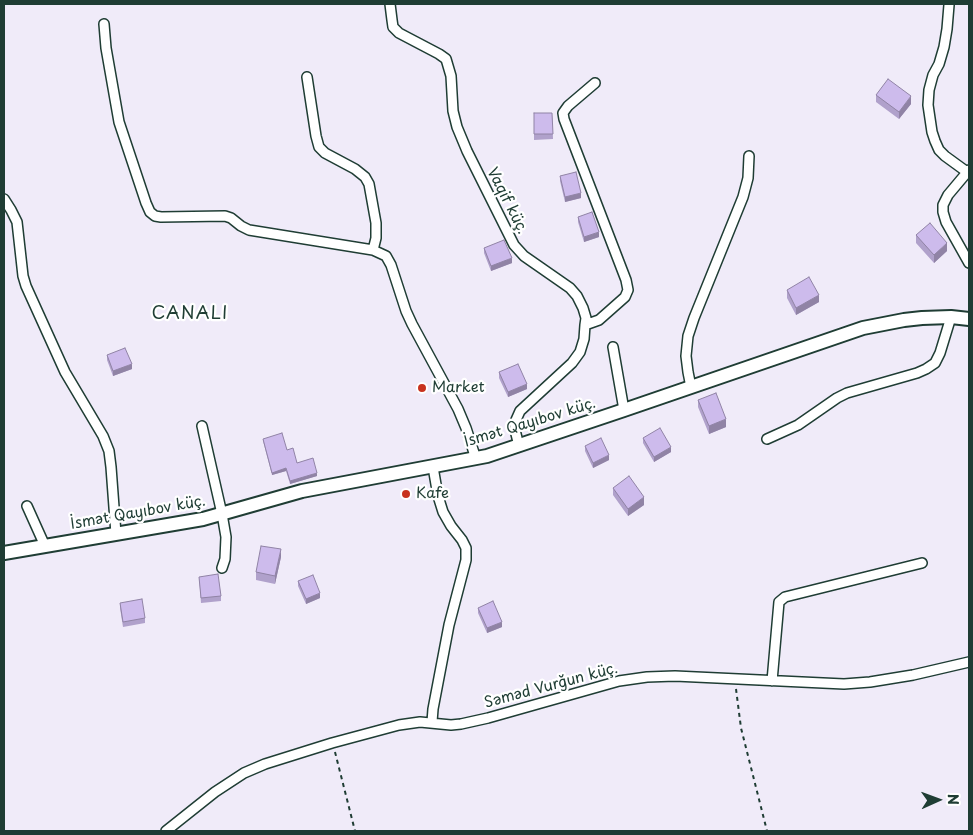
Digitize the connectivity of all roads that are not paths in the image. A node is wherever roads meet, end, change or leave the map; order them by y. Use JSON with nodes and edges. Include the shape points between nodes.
{"nodes":[{"id":1,"x":390,"y":4,"type":"edge"},
{"id":2,"x":949,"y":5,"type":"edge"},
{"id":3,"x":104,"y":24,"type":"dead end"},
{"id":4,"x":307,"y":77,"type":"dead end"},
{"id":5,"x":594,"y":83,"type":"dead end"},
{"id":6,"x":749,"y":156,"type":"dead end"},
{"id":7,"x":968,"y":171,"type":"edge"},
{"id":8,"x":4,"y":200,"type":"edge"},
{"id":9,"x":373,"y":250,"type":"junction"},
{"id":10,"x":969,"y":263,"type":"edge"},
{"id":11,"x":951,"y":318,"type":"junction"},
{"id":12,"x":969,"y":319,"type":"edge"},
{"id":13,"x":585,"y":325,"type":"junction"},
{"id":14,"x":613,"y":347,"type":"dead end"},
{"id":15,"x":691,"y":387,"type":"junction"},
{"id":16,"x":624,"y":410,"type":"junction"},
{"id":17,"x":202,"y":426,"type":"dead end"},
{"id":18,"x":767,"y":439,"type":"dead end"},
{"id":19,"x":519,"y":446,"type":"junction"},
{"id":20,"x":476,"y":459,"type":"junction"},
{"id":21,"x":433,"y":467,"type":"junction"},
{"id":22,"x":27,"y":506,"type":"dead end"},
{"id":23,"x":222,"y":514,"type":"junction"},
{"id":24,"x":116,"y":534,"type":"junction"},
{"id":25,"x":46,"y":546,"type":"junction"},
{"id":26,"x":4,"y":553,"type":"edge"},
{"id":27,"x":922,"y":563,"type":"dead end"},
{"id":28,"x":222,"y":568,"type":"dead end"},
{"id":29,"x":969,"y":662,"type":"edge"},
{"id":30,"x":772,"y":681,"type":"junction"},
{"id":31,"x":432,"y":722,"type":"junction"},
{"id":32,"x":166,"y":831,"type":"edge"}],
"edges":[{"from":1,"to":13,"type":"street","name":"Vaqif küç.","via":[[394,27],[399,33],[446,59],[457,127],[514,245],[524,256],[570,288],[583,308]]},
{"from":2,"to":7,"type":"street","via":[[948,29],[929,90],[928,105],[932,132],[940,150]]},
{"from":3,"to":9,"type":"street","via":[[119,122],[150,212],[161,217],[225,216],[249,230]]},
{"from":4,"to":9,"type":"street","via":[[319,146],[365,177],[369,184],[376,222]]},
{"from":5,"to":13,"type":"street","via":[[563,113],[628,290],[625,297],[599,320]]},
{"from":6,"to":15,"type":"street","via":[[743,197],[688,336],[686,356]]},
{"from":7,"to":10,"type":"street","via":[[948,195],[943,212]]},
{"from":8,"to":24,"type":"street","via":[[16,222],[26,286],[65,372],[109,451]]},
{"from":9,"to":20,"type":"street","via":[[386,256],[391,265],[406,311],[458,409]]},
{"from":11,"to":12,"type":"street","name":"İsmət Qayıbov küç."},
{"from":11,"to":15,"type":"street","name":"İsmət Qayıbov küç.","via":[[904,320],[863,328]]},
{"from":11,"to":18,"type":"street","via":[[940,353],[926,369],[847,392],[798,425]]},
{"from":13,"to":19,"type":"street","name":"Vaqif küç.","via":[[580,352],[572,363],[520,411],[515,430]]},
{"from":14,"to":16,"type":"street"},
{"from":15,"to":16,"type":"street","name":"İsmət Qayıbov küç."},
{"from":16,"to":19,"type":"street","name":"İsmət Qayıbov küç."},
{"from":17,"to":23,"type":"street"},
{"from":19,"to":20,"type":"street","name":"İsmət Qayıbov küç."},
{"from":20,"to":21,"type":"street","name":"İsmət Qayıbov küç."},
{"from":21,"to":23,"type":"street","name":"İsmət Qayıbov küç.","via":[[302,491]]},
{"from":21,"to":31,"type":"street","via":[[443,512],[466,548],[466,560],[449,625]]},
{"from":22,"to":25,"type":"street"},
{"from":23,"to":24,"type":"street","name":"İsmət Qayıbov küç."},
{"from":23,"to":28,"type":"street","via":[[226,537]]},
{"from":24,"to":25,"type":"street","name":"İsmət Qayıbov küç."},
{"from":25,"to":26,"type":"street","name":"İsmət Qayıbov küç."},
{"from":27,"to":30,"type":"street","via":[[785,597],[779,602]]},
{"from":29,"to":30,"type":"street","name":"Səməd Vurğun küç.","via":[[870,682]]},
{"from":30,"to":31,"type":"street","name":"Səməd Vurğun küç.","via":[[647,677],[619,681],[461,724]]},
{"from":31,"to":32,"type":"street","name":"Səməd Vurğun küç.","via":[[399,725],[265,764],[215,792]]}]}
